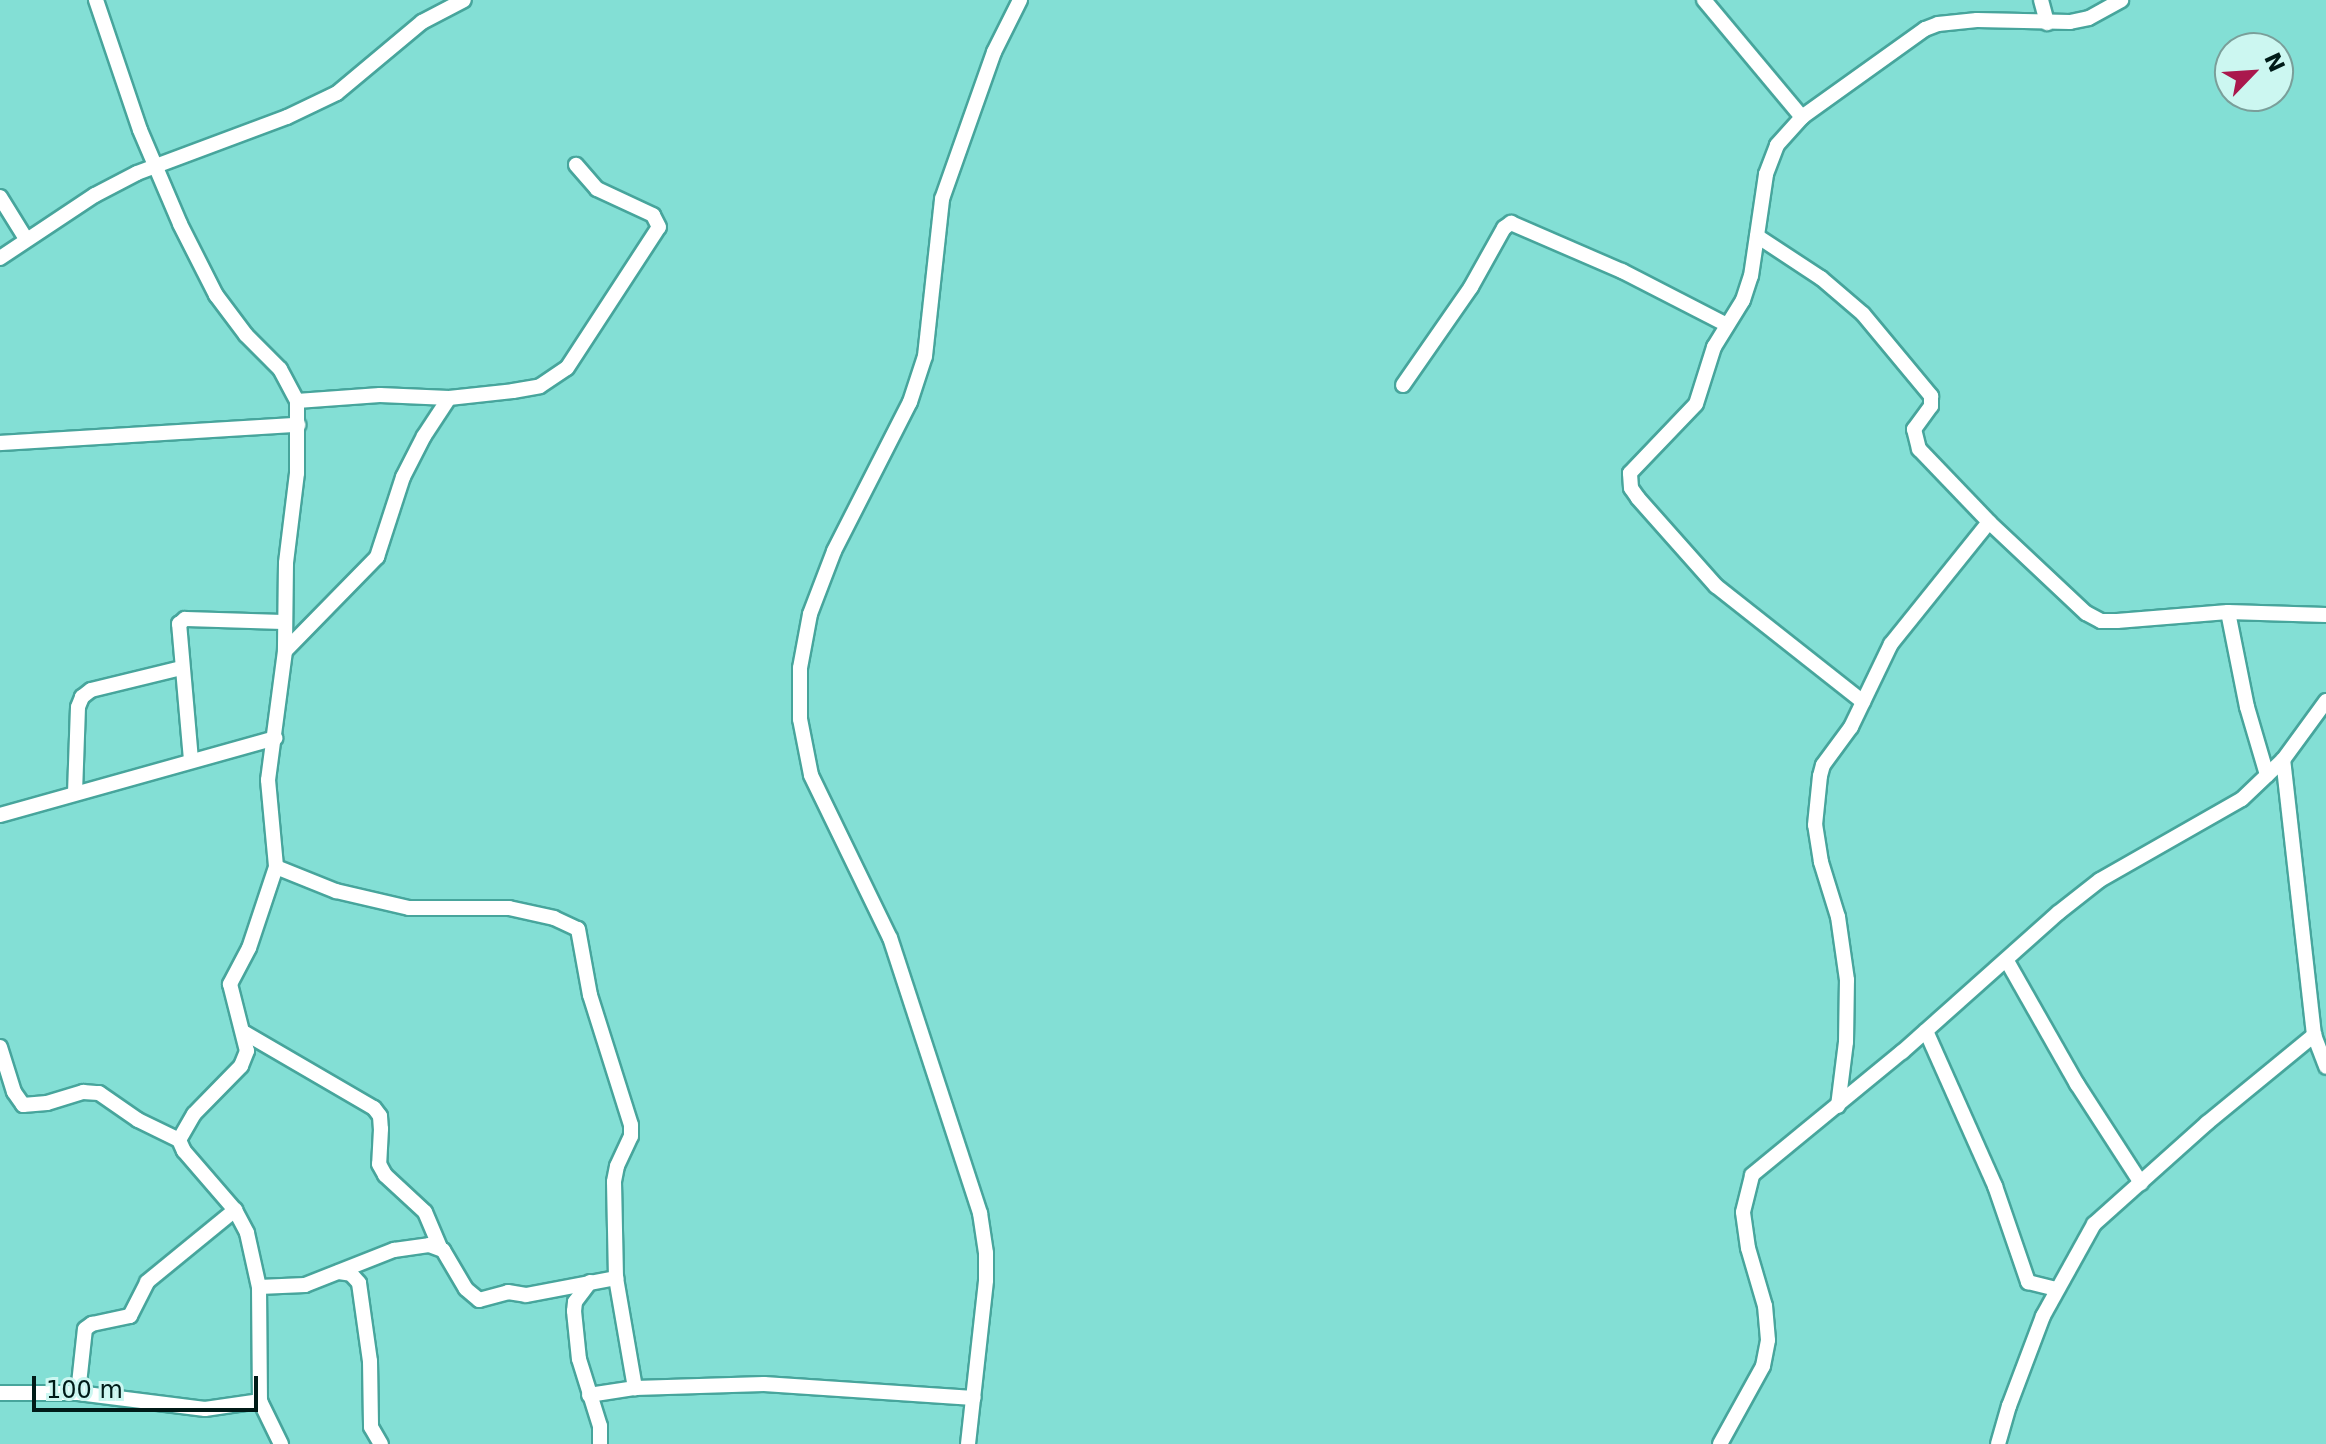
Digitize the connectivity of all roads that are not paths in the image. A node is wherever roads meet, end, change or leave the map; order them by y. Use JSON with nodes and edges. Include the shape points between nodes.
{"nodes":[{"id":1,"x":96,"y":0,"type":"edge"},
{"id":2,"x":464,"y":0,"type":"edge"},
{"id":3,"x":1020,"y":0,"type":"edge"},
{"id":4,"x":1704,"y":0,"type":"edge"},
{"id":5,"x":2041,"y":0,"type":"edge"},
{"id":6,"x":2121,"y":0,"type":"edge"},
{"id":7,"x":2047,"y":23,"type":"junction"},
{"id":8,"x":1802,"y":117,"type":"junction"},
{"id":9,"x":155,"y":165,"type":"junction"},
{"id":10,"x":576,"y":165,"type":"dead end"},
{"id":11,"x":0,"y":197,"type":"edge"},
{"id":12,"x":1757,"y":236,"type":"junction"},
{"id":13,"x":26,"y":239,"type":"junction"},
{"id":14,"x":0,"y":258,"type":"edge"},
{"id":15,"x":1727,"y":325,"type":"junction"},
{"id":16,"x":1403,"y":385,"type":"dead end"},
{"id":17,"x":449,"y":398,"type":"junction"},
{"id":18,"x":297,"y":401,"type":"junction"},
{"id":19,"x":298,"y":425,"type":"junction"},
{"id":20,"x":0,"y":443,"type":"edge"},
{"id":21,"x":1989,"y":522,"type":"junction"},
{"id":22,"x":2228,"y":612,"type":"junction"},
{"id":23,"x":2326,"y":615,"type":"edge"},
{"id":24,"x":284,"y":622,"type":"junction"},
{"id":25,"x":285,"y":651,"type":"junction"},
{"id":26,"x":181,"y":668,"type":"junction"},
{"id":27,"x":2326,"y":701,"type":"edge"},
{"id":28,"x":1863,"y":702,"type":"junction"},
{"id":29,"x":275,"y":738,"type":"junction"},
{"id":30,"x":191,"y":760,"type":"junction"},
{"id":31,"x":2283,"y":760,"type":"junction"},
{"id":32,"x":2267,"y":775,"type":"junction"},
{"id":33,"x":75,"y":793,"type":"junction"},
{"id":34,"x":0,"y":815,"type":"edge"},
{"id":35,"x":276,"y":867,"type":"junction"},
{"id":36,"x":2007,"y":961,"type":"junction"},
{"id":37,"x":1926,"y":1031,"type":"junction"},
{"id":38,"x":245,"y":1033,"type":"junction"},
{"id":39,"x":2314,"y":1035,"type":"junction"},
{"id":40,"x":0,"y":1047,"type":"edge"},
{"id":41,"x":2326,"y":1067,"type":"edge"},
{"id":42,"x":1838,"y":1106,"type":"junction"},
{"id":43,"x":179,"y":1140,"type":"junction"},
{"id":44,"x":2141,"y":1183,"type":"junction"},
{"id":45,"x":235,"y":1210,"type":"junction"},
{"id":46,"x":440,"y":1248,"type":"junction"},
{"id":47,"x":338,"y":1272,"type":"junction"},
{"id":48,"x":616,"y":1278,"type":"junction"},
{"id":49,"x":590,"y":1282,"type":"junction"},
{"id":50,"x":259,"y":1287,"type":"junction"},
{"id":51,"x":2056,"y":1289,"type":"junction"},
{"id":52,"x":635,"y":1388,"type":"junction"},
{"id":53,"x":0,"y":1393,"type":"edge"},
{"id":54,"x":78,"y":1393,"type":"junction"},
{"id":55,"x":589,"y":1395,"type":"junction"},
{"id":56,"x":974,"y":1398,"type":"junction"},
{"id":57,"x":260,"y":1401,"type":"junction"},
{"id":58,"x":281,"y":1444,"type":"edge"},
{"id":59,"x":381,"y":1444,"type":"edge"},
{"id":60,"x":600,"y":1444,"type":"edge"},
{"id":61,"x":968,"y":1444,"type":"edge"},
{"id":62,"x":1720,"y":1444,"type":"edge"},
{"id":63,"x":1998,"y":1444,"type":"edge"}],
"edges":[{"from":1,"to":9,"type":"street"},
{"from":2,"to":9,"type":"street","via":[[422,22],[337,93]]},
{"from":3,"to":56,"type":"street","via":[[994,52],[942,199],[925,356],[910,402],[834,551],[810,614],[800,668],[800,719],[811,775],[890,938],[980,1213],[986,1280]]},
{"from":4,"to":8,"type":"street"},
{"from":5,"to":7,"type":"street"},
{"from":6,"to":7,"type":"street","via":[[2089,18]]},
{"from":7,"to":8,"type":"street","via":[[1954,22],[1925,29]]},
{"from":8,"to":12,"type":"street","via":[[1777,145],[1766,174]]},
{"from":9,"to":13,"type":"street"},
{"from":9,"to":18,"type":"street","via":[[216,295],[280,369]]},
{"from":10,"to":17,"type":"street","via":[[597,189],[657,217],[656,233],[567,368],[540,386]]},
{"from":11,"to":13,"type":"street"},
{"from":12,"to":15,"type":"street","via":[[1743,300]]},
{"from":12,"to":21,"type":"street","via":[[1821,278],[1863,314],[1920,381],[1932,402],[1914,429],[1919,449]]},
{"from":13,"to":14,"type":"street"},
{"from":15,"to":16,"type":"street","via":[[1511,223]]},
{"from":15,"to":28,"type":"street","via":[[1705,370],[1696,404],[1630,473],[1631,488],[1716,586]]},
{"from":17,"to":18,"type":"street","via":[[380,395]]},
{"from":17,"to":25,"type":"street","via":[[403,477],[377,557]]},
{"from":18,"to":19,"type":"street"},
{"from":19,"to":20,"type":"street"},
{"from":19,"to":24,"type":"street"},
{"from":21,"to":22,"type":"street","via":[[2101,621]]},
{"from":21,"to":28,"type":"street","via":[[1900,632]]},
{"from":22,"to":23,"type":"street"},
{"from":22,"to":32,"type":"street"},
{"from":24,"to":25,"type":"street"},
{"from":24,"to":26,"type":"street","via":[[185,619],[177,631]]},
{"from":25,"to":29,"type":"street"},
{"from":26,"to":30,"type":"street"},
{"from":26,"to":33,"type":"street","via":[[91,690],[82,697]]},
{"from":27,"to":31,"type":"street"},
{"from":28,"to":42,"type":"street","via":[[1823,765],[1815,825],[1847,980]]},
{"from":29,"to":30,"type":"street"},
{"from":29,"to":35,"type":"street","via":[[268,780]]},
{"from":30,"to":33,"type":"street"},
{"from":31,"to":32,"type":"street"},
{"from":31,"to":39,"type":"street"},
{"from":32,"to":36,"type":"street","via":[[2242,799],[2100,880]]},
{"from":33,"to":34,"type":"street"},
{"from":35,"to":38,"type":"street","via":[[249,948],[232,975],[231,993]]},
{"from":35,"to":48,"type":"street","via":[[336,891],[409,908],[509,908],[578,929],[590,995],[631,1125],[614,1182]]},
{"from":36,"to":37,"type":"street"},
{"from":36,"to":44,"type":"street"},
{"from":37,"to":42,"type":"street"},
{"from":37,"to":51,"type":"street","via":[[1995,1186],[2028,1282]]},
{"from":38,"to":43,"type":"street","via":[[247,1051],[241,1066],[194,1114]]},
{"from":38,"to":46,"type":"street","via":[[374,1108],[380,1116],[379,1164],[425,1212]]},
{"from":39,"to":41,"type":"street"},
{"from":39,"to":44,"type":"street"},
{"from":40,"to":43,"type":"street","via":[[23,1105],[99,1093]]},
{"from":42,"to":62,"type":"street","via":[[1761,1165],[1746,1190],[1748,1248],[1765,1306],[1768,1340],[1763,1366]]},
{"from":43,"to":45,"type":"street"},
{"from":44,"to":51,"type":"street","via":[[2094,1224]]},
{"from":45,"to":50,"type":"street","via":[[250,1243]]},
{"from":45,"to":54,"type":"street","via":[[147,1282],[130,1316],[85,1329]]},
{"from":46,"to":47,"type":"street","via":[[394,1250]]},
{"from":46,"to":49,"type":"street","via":[[479,1300]]},
{"from":47,"to":50,"type":"street","via":[[305,1285]]},
{"from":47,"to":59,"type":"street","via":[[351,1274],[359,1283],[370,1361],[371,1427]]},
{"from":48,"to":49,"type":"street"},
{"from":48,"to":52,"type":"street"},
{"from":49,"to":55,"type":"street","via":[[574,1311]]},
{"from":50,"to":57,"type":"street"},
{"from":51,"to":63,"type":"street"},
{"from":52,"to":55,"type":"street"},
{"from":52,"to":56,"type":"street","via":[[764,1384]]},
{"from":53,"to":54,"type":"street"},
{"from":54,"to":57,"type":"street","via":[[205,1409]]},
{"from":55,"to":60,"type":"street"},
{"from":56,"to":61,"type":"street"},
{"from":57,"to":58,"type":"street"}]}
